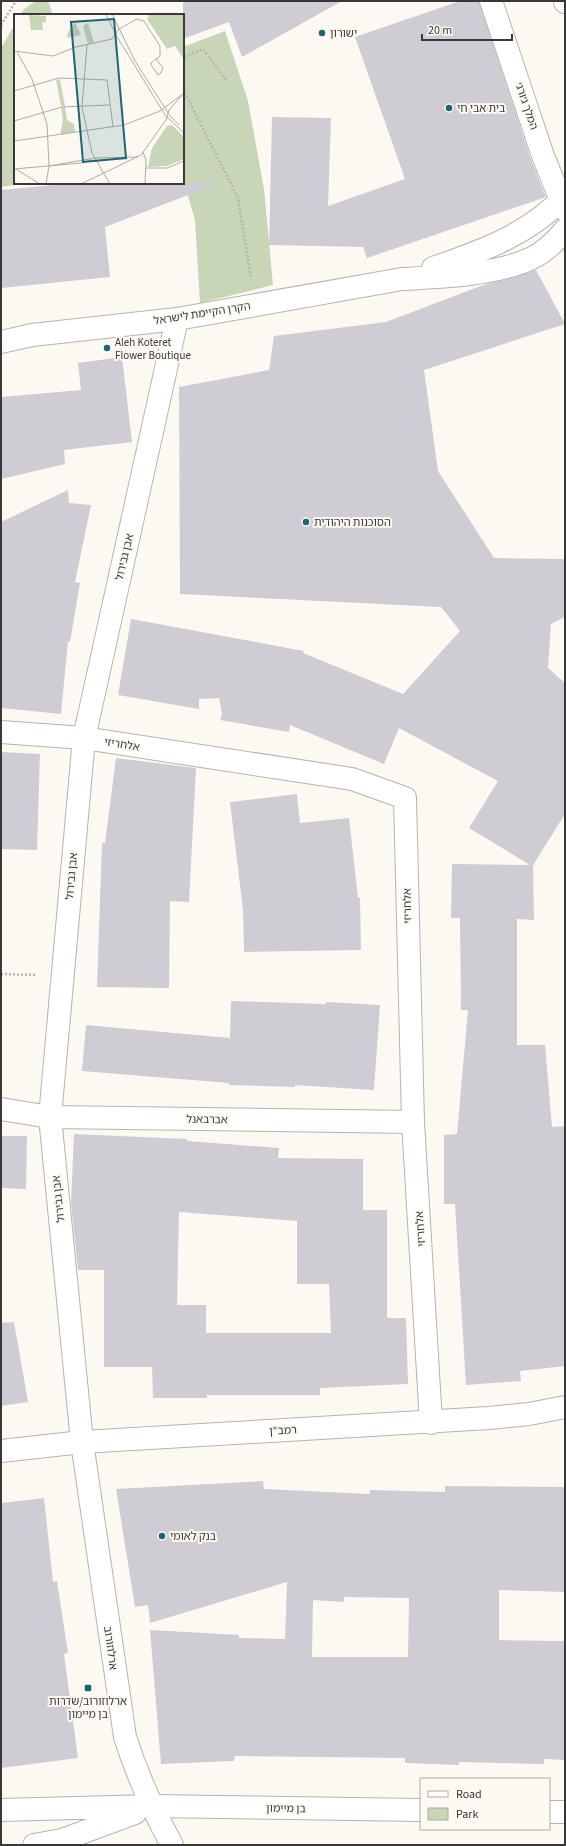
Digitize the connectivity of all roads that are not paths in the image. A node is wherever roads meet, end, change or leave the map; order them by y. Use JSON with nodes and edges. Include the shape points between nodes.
{"nodes":[{"id":1,"x":492,"y":1,"type":"edge"},
{"id":2,"x":564,"y":202,"type":"edge"},
{"id":3,"x":565,"y":230,"type":"edge"},
{"id":4,"x":402,"y":279,"type":"junction"},
{"id":5,"x":177,"y":319,"type":"junction"},
{"id":6,"x":1,"y":342,"type":"edge"},
{"id":7,"x":1,"y":732,"type":"edge"},
{"id":8,"x":84,"y":738,"type":"junction"},
{"id":9,"x":1,"y":1109,"type":"edge"},
{"id":10,"x":50,"y":1117,"type":"junction"},
{"id":11,"x":413,"y":1122,"type":"junction"},
{"id":12,"x":565,"y":1407,"type":"edge"},
{"id":13,"x":431,"y":1423,"type":"junction"},
{"id":14,"x":82,"y":1442,"type":"junction"},
{"id":15,"x":1,"y":1451,"type":"edge"},
{"id":16,"x":151,"y":1806,"type":"junction"},
{"id":17,"x":1,"y":1810,"type":"edge"},
{"id":18,"x":420,"y":1810,"type":"edge"},
{"id":19,"x":550,"y":1812,"type":"edge"},
{"id":20,"x":565,"y":1812,"type":"edge"},
{"id":21,"x":34,"y":1845,"type":"edge"},
{"id":22,"x":172,"y":1845,"type":"edge"}],
"edges":[{"from":1,"to":2,"type":"street","name":"המלך ג׳ורג׳","via":[[544,156]]},
{"from":2,"to":4,"type":"street","name":"הקרן הקיימת לישראל","via":[[538,221],[482,252]]},
{"from":3,"to":4,"type":"street","name":"הקרן הקיימת לישראל","via":[[549,247],[517,264],[466,274]]},
{"from":4,"to":5,"type":"street","name":"הקרן הקיימת לישראל"},
{"from":5,"to":6,"type":"street","name":"הקרן הקיימת לישראל","via":[[32,335]]},
{"from":5,"to":8,"type":"street","name":"אבן גבירול"},
{"from":7,"to":8,"type":"street","name":"אלחריזי"},
{"from":8,"to":10,"type":"street","name":"אבן גבירול"},
{"from":8,"to":11,"type":"street","name":"אלחריזי","via":[[352,779],[405,798]]},
{"from":9,"to":10,"type":"street","name":"אברבאנל"},
{"from":10,"to":11,"type":"street","name":"אברבאנל"},
{"from":10,"to":14,"type":"street","name":"אבן גבירול"},
{"from":11,"to":13,"type":"street","name":"אלחריזי"},
{"from":12,"to":13,"type":"street","name":"רמב\"ן","via":[[522,1415]]},
{"from":13,"to":14,"type":"street","name":"רמב\"ן"},
{"from":14,"to":15,"type":"street","name":"רמב\"ן"},
{"from":14,"to":16,"type":"street","name":"ארלוזורוב","via":[[125,1737]]},
{"from":16,"to":17,"type":"street","name":"בן מיימון"},
{"from":16,"to":18,"type":"street","name":"בן מיימון"},
{"from":16,"to":21,"type":"street","name":"בן מיימון","via":[[62,1840]]},
{"from":16,"to":22,"type":"street","name":"ארלוזורוב"},
{"from":19,"to":20,"type":"street"}]}
